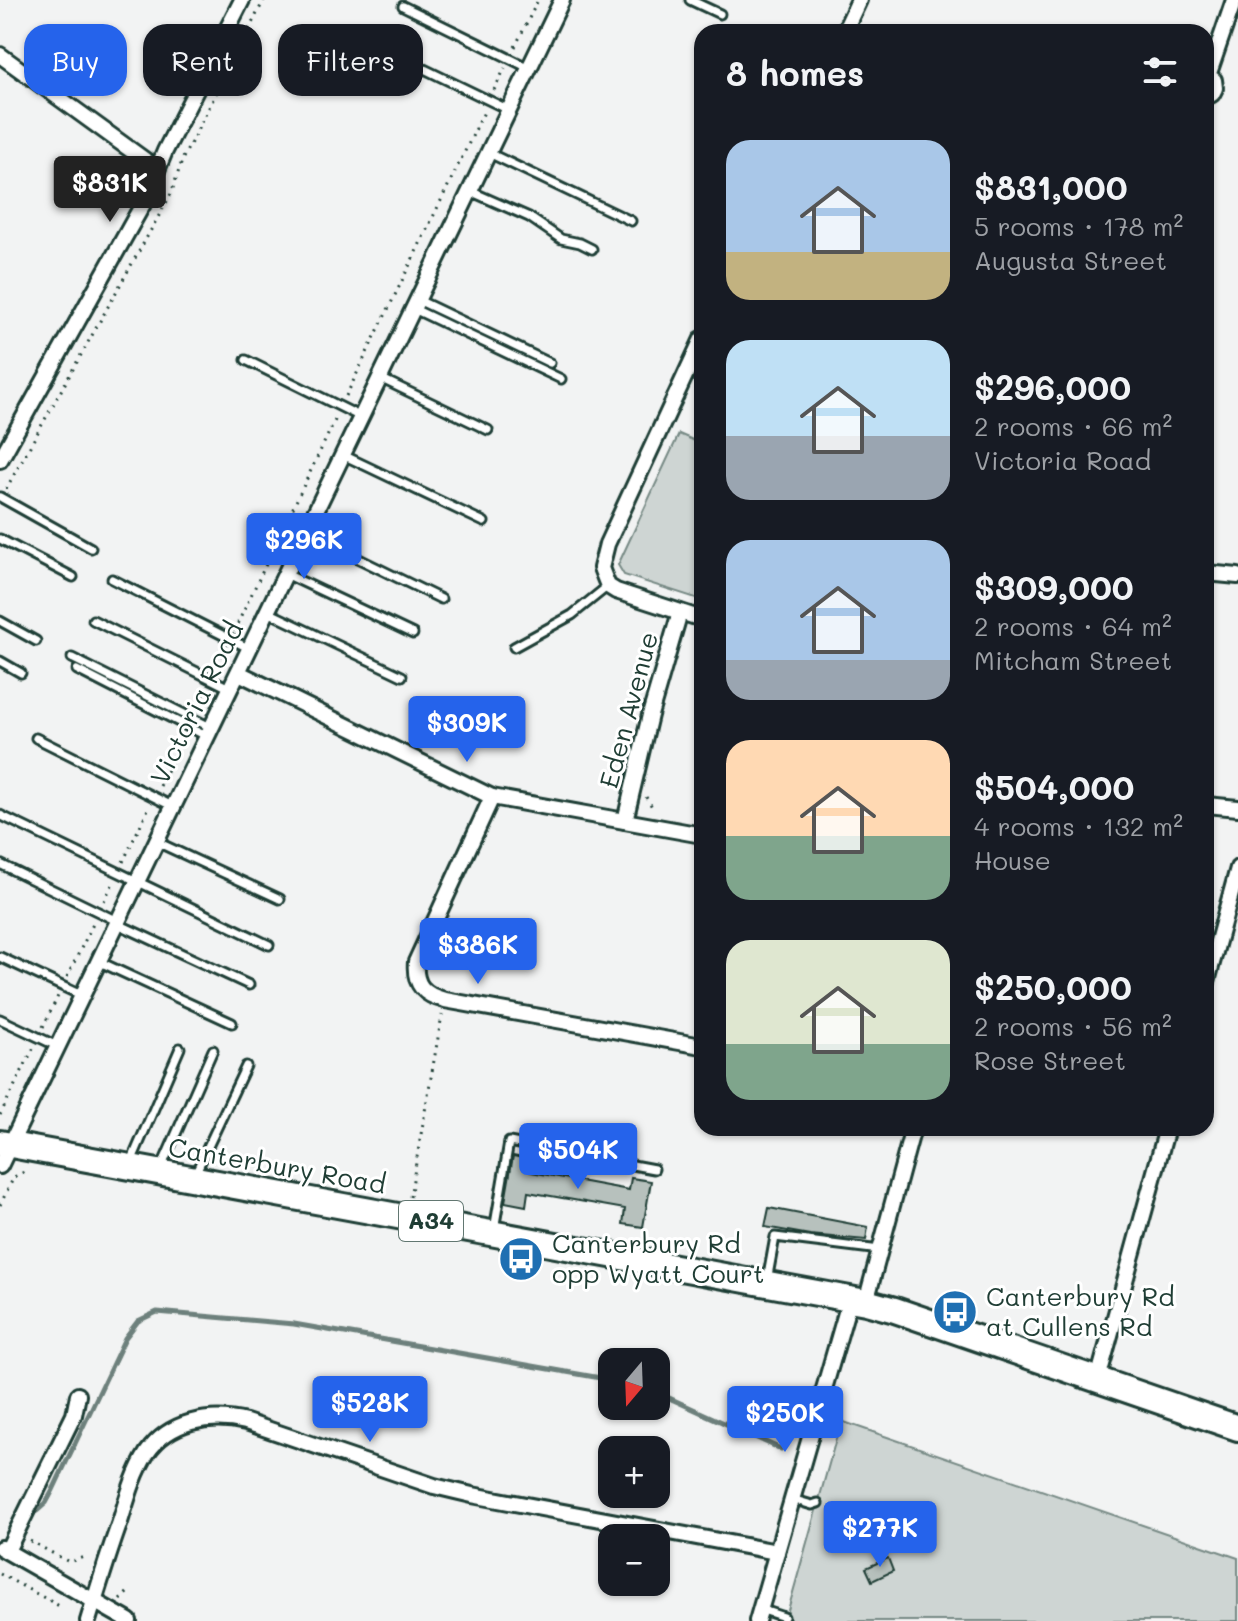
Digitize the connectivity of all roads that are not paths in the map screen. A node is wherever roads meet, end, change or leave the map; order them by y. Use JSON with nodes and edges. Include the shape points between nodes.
{"nodes":[{"id":1,"x":242,"y":0,"type":"edge"},
{"id":2,"x":562,"y":0,"type":"edge"},
{"id":3,"x":690,"y":0,"type":"edge"},
{"id":4,"x":859,"y":0,"type":"edge"},
{"id":5,"x":1234,"y":0,"type":"edge"},
{"id":6,"x":403,"y":6,"type":"dead end"},
{"id":7,"x":720,"y":14,"type":"dead end"},
{"id":8,"x":848,"y":24,"type":"edge"},
{"id":9,"x":0,"y":55,"type":"edge"},
{"id":10,"x":1214,"y":56,"type":"edge"},
{"id":11,"x":529,"y":68,"type":"junction"},
{"id":12,"x":423,"y":69,"type":"edge"},
{"id":13,"x":509,"y":110,"type":"junction"},
{"id":14,"x":488,"y":152,"type":"junction"},
{"id":15,"x":157,"y":169,"type":"junction"},
{"id":16,"x":470,"y":191,"type":"junction"},
{"id":17,"x":631,"y":221,"type":"dead end"},
{"id":18,"x":592,"y":249,"type":"dead end"},
{"id":19,"x":416,"y":304,"type":"junction"},
{"id":20,"x":694,"y":356,"type":"edge"},
{"id":21,"x":246,"y":360,"type":"dead end"},
{"id":22,"x":550,"y":363,"type":"dead end"},
{"id":23,"x":380,"y":378,"type":"junction"},
{"id":24,"x":561,"y":379,"type":"dead end"},
{"id":25,"x":361,"y":417,"type":"junction"},
{"id":26,"x":488,"y":430,"type":"dead end"},
{"id":27,"x":343,"y":455,"type":"junction"},
{"id":28,"x":0,"y":460,"type":"edge"},
{"id":29,"x":0,"y":497,"type":"edge"},
{"id":30,"x":484,"y":522,"type":"dead end"},
{"id":31,"x":306,"y":533,"type":"junction"},
{"id":32,"x":0,"y":539,"type":"edge"},
{"id":33,"x":91,"y":548,"type":"dead end"},
{"id":34,"x":286,"y":574,"type":"junction"},
{"id":35,"x":1214,"y":574,"type":"edge"},
{"id":36,"x":1238,"y":576,"type":"edge"},
{"id":37,"x":73,"y":577,"type":"dead end"},
{"id":38,"x":112,"y":579,"type":"dead end"},
{"id":39,"x":608,"y":586,"type":"junction"},
{"id":40,"x":441,"y":599,"type":"dead end"},
{"id":41,"x":268,"y":612,"type":"junction"},
{"id":42,"x":680,"y":612,"type":"junction"},
{"id":43,"x":694,"y":616,"type":"edge"},
{"id":44,"x":93,"y":620,"type":"dead end"},
{"id":45,"x":0,"y":621,"type":"edge"},
{"id":46,"x":413,"y":634,"type":"dead end"},
{"id":47,"x":36,"y":641,"type":"dead end"},
{"id":48,"x":514,"y":647,"type":"dead end"},
{"id":49,"x":250,"y":649,"type":"junction"},
{"id":50,"x":72,"y":658,"type":"dead end"},
{"id":51,"x":0,"y":661,"type":"edge"},
{"id":52,"x":77,"y":670,"type":"dead end"},
{"id":53,"x":21,"y":673,"type":"dead end"},
{"id":54,"x":239,"y":673,"type":"junction"},
{"id":55,"x":402,"y":676,"type":"dead end"},
{"id":56,"x":231,"y":689,"type":"junction"},
{"id":57,"x":210,"y":733,"type":"junction"},
{"id":58,"x":36,"y":738,"type":"dead end"},
{"id":59,"x":492,"y":797,"type":"junction"},
{"id":60,"x":1214,"y":806,"type":"edge"},
{"id":61,"x":174,"y":807,"type":"junction"},
{"id":62,"x":1238,"y":808,"type":"edge"},
{"id":63,"x":0,"y":815,"type":"edge"},
{"id":64,"x":625,"y":821,"type":"junction"},
{"id":65,"x":694,"y":834,"type":"edge"},
{"id":66,"x":157,"y":842,"type":"junction"},
{"id":67,"x":0,"y":864,"type":"edge"},
{"id":68,"x":1238,"y":868,"type":"edge"},
{"id":69,"x":138,"y":883,"type":"junction"},
{"id":70,"x":280,"y":899,"type":"dead end"},
{"id":71,"x":118,"y":923,"type":"junction"},
{"id":72,"x":269,"y":945,"type":"dead end"},
{"id":73,"x":1214,"y":956,"type":"edge"},
{"id":74,"x":0,"y":957,"type":"edge"},
{"id":75,"x":100,"y":962,"type":"junction"},
{"id":76,"x":249,"y":985,"type":"dead end"},
{"id":77,"x":83,"y":996,"type":"junction"},
{"id":78,"x":0,"y":1019,"type":"edge"},
{"id":79,"x":232,"y":1023,"type":"dead end"},
{"id":80,"x":694,"y":1045,"type":"edge"},
{"id":81,"x":59,"y":1047,"type":"junction"},
{"id":82,"x":180,"y":1048,"type":"dead end"},
{"id":83,"x":213,"y":1050,"type":"dead end"},
{"id":84,"x":246,"y":1066,"type":"dead end"},
{"id":85,"x":911,"y":1136,"type":"edge"},
{"id":86,"x":1165,"y":1136,"type":"edge"},
{"id":87,"x":4,"y":1151,"type":"edge"},
{"id":88,"x":128,"y":1168,"type":"junction"},
{"id":89,"x":654,"y":1169,"type":"dead end"},
{"id":90,"x":159,"y":1173,"type":"junction"},
{"id":91,"x":193,"y":1180,"type":"junction"},
{"id":92,"x":494,"y":1232,"type":"junction"},
{"id":93,"x":880,"y":1250,"type":"junction"},
{"id":94,"x":766,"y":1283,"type":"junction"},
{"id":95,"x":858,"y":1301,"type":"junction"},
{"id":96,"x":1098,"y":1379,"type":"junction"},
{"id":97,"x":78,"y":1395,"type":"dead end"},
{"id":98,"x":1238,"y":1428,"type":"edge"},
{"id":99,"x":792,"y":1499,"type":"junction"},
{"id":100,"x":818,"y":1503,"type":"dead end"},
{"id":101,"x":3,"y":1550,"type":"edge"},
{"id":102,"x":777,"y":1552,"type":"junction"},
{"id":103,"x":94,"y":1600,"type":"junction"},
{"id":104,"x":759,"y":1615,"type":"edge"},
{"id":105,"x":784,"y":1617,"type":"dead end"},
{"id":106,"x":88,"y":1621,"type":"edge"},
{"id":107,"x":129,"y":1621,"type":"edge"}],
"edges":[{"from":1,"to":15,"type":"street"},
{"from":2,"to":11,"type":"street","name":"Victoria Road"},
{"from":3,"to":7,"type":"lane"},
{"from":4,"to":8,"type":"street"},
{"from":5,"to":10,"type":"street"},
{"from":6,"to":11,"type":"lane"},
{"from":9,"to":15,"type":"street"},
{"from":11,"to":13,"type":"street","name":"Victoria Road"},
{"from":12,"to":13,"type":"lane"},
{"from":13,"to":14,"type":"street","name":"Victoria Road"},
{"from":14,"to":16,"type":"street","name":"Victoria Road"},
{"from":14,"to":17,"type":"lane"},
{"from":15,"to":28,"type":"street","via":[[143,204]]},
{"from":16,"to":18,"type":"lane","via":[[529,217],[561,239]]},
{"from":16,"to":19,"type":"street","name":"Victoria Road"},
{"from":19,"to":22,"type":"lane"},
{"from":19,"to":23,"type":"street","name":"Victoria Road"},
{"from":19,"to":24,"type":"lane"},
{"from":20,"to":39,"type":"street","via":[[607,544],[601,568]]},
{"from":21,"to":25,"type":"lane"},
{"from":23,"to":25,"type":"street","name":"Victoria Road"},
{"from":23,"to":26,"type":"lane"},
{"from":25,"to":27,"type":"street","name":"Victoria Road"},
{"from":27,"to":30,"type":"lane"},
{"from":27,"to":31,"type":"street","name":"Victoria Road"},
{"from":29,"to":33,"type":"lane"},
{"from":31,"to":34,"type":"street","name":"Victoria Road"},
{"from":31,"to":40,"type":"lane"},
{"from":32,"to":37,"type":"lane"},
{"from":34,"to":41,"type":"street","name":"Victoria Road"},
{"from":34,"to":46,"type":"lane"},
{"from":35,"to":36,"type":"street"},
{"from":38,"to":49,"type":"lane"},
{"from":39,"to":42,"type":"street"},
{"from":39,"to":48,"type":"lane","via":[[572,615]]},
{"from":41,"to":49,"type":"street","name":"Victoria Road"},
{"from":41,"to":55,"type":"lane"},
{"from":42,"to":43,"type":"street"},
{"from":42,"to":64,"type":"street","name":"Eden Avenue"},
{"from":44,"to":56,"type":"lane"},
{"from":45,"to":47,"type":"lane"},
{"from":49,"to":54,"type":"street","name":"Victoria Road"},
{"from":50,"to":57,"type":"lane","via":[[192,718]]},
{"from":51,"to":53,"type":"lane"},
{"from":52,"to":57,"type":"lane"},
{"from":54,"to":56,"type":"street","name":"Victoria Road"},
{"from":54,"to":59,"type":"street"},
{"from":56,"to":57,"type":"street","name":"Victoria Road"},
{"from":57,"to":61,"type":"street","name":"Victoria Road"},
{"from":58,"to":61,"type":"lane"},
{"from":59,"to":64,"type":"street"},
{"from":59,"to":80,"type":"street","via":[[416,962],[423,991],[445,1000]]},
{"from":60,"to":62,"type":"street"},
{"from":61,"to":66,"type":"street","name":"Victoria Road"},
{"from":63,"to":69,"type":"lane"},
{"from":64,"to":65,"type":"street"},
{"from":66,"to":69,"type":"street","name":"Victoria Road"},
{"from":66,"to":70,"type":"lane"},
{"from":67,"to":71,"type":"lane"},
{"from":68,"to":73,"type":"street"},
{"from":69,"to":71,"type":"street","name":"Victoria Road"},
{"from":69,"to":72,"type":"lane"},
{"from":71,"to":75,"type":"street","name":"Victoria Road"},
{"from":71,"to":76,"type":"lane"},
{"from":74,"to":77,"type":"lane"},
{"from":75,"to":77,"type":"street","name":"Victoria Road"},
{"from":75,"to":79,"type":"lane"},
{"from":77,"to":81,"type":"street","name":"Victoria Road"},
{"from":78,"to":81,"type":"lane"},
{"from":81,"to":87,"type":"street","name":"Victoria Road"},
{"from":82,"to":88,"type":"lane"},
{"from":83,"to":90,"type":"lane"},
{"from":84,"to":91,"type":"lane"},
{"from":85,"to":93,"type":"street"},
{"from":86,"to":96,"type":"street"},
{"from":87,"to":88,"type":"highway","name":"Canterbury Road","number":"A34"},
{"from":88,"to":90,"type":"highway","name":"Canterbury Road","number":"A34"},
{"from":89,"to":92,"type":"lane","via":[[509,1142]]},
{"from":90,"to":91,"type":"highway","name":"Canterbury Road","number":"A34"},
{"from":91,"to":92,"type":"highway","name":"Canterbury Road","number":"A34"},
{"from":92,"to":94,"type":"highway","name":"Canterbury Road","number":"A34"},
{"from":93,"to":94,"type":"lane","via":[[775,1237]]},
{"from":93,"to":95,"type":"street"},
{"from":94,"to":95,"type":"highway","name":"Canterbury Road","number":"A34"},
{"from":95,"to":96,"type":"highway","name":"Canterbury Road","number":"A34"},
{"from":95,"to":99,"type":"street"},
{"from":96,"to":98,"type":"highway","name":"Canterbury Road","number":"A34"},
{"from":97,"to":101,"type":"street","via":[[74,1415]]},
{"from":99,"to":100,"type":"lane"},
{"from":99,"to":102,"type":"street"},
{"from":101,"to":103,"type":"street"},
{"from":102,"to":103,"type":"street","via":[[434,1486],[246,1422],[215,1417],[181,1426],[147,1454]]},
{"from":102,"to":104,"type":"street"},
{"from":103,"to":106,"type":"street"},
{"from":103,"to":107,"type":"street"},
{"from":104,"to":105,"type":"lane"}]}
